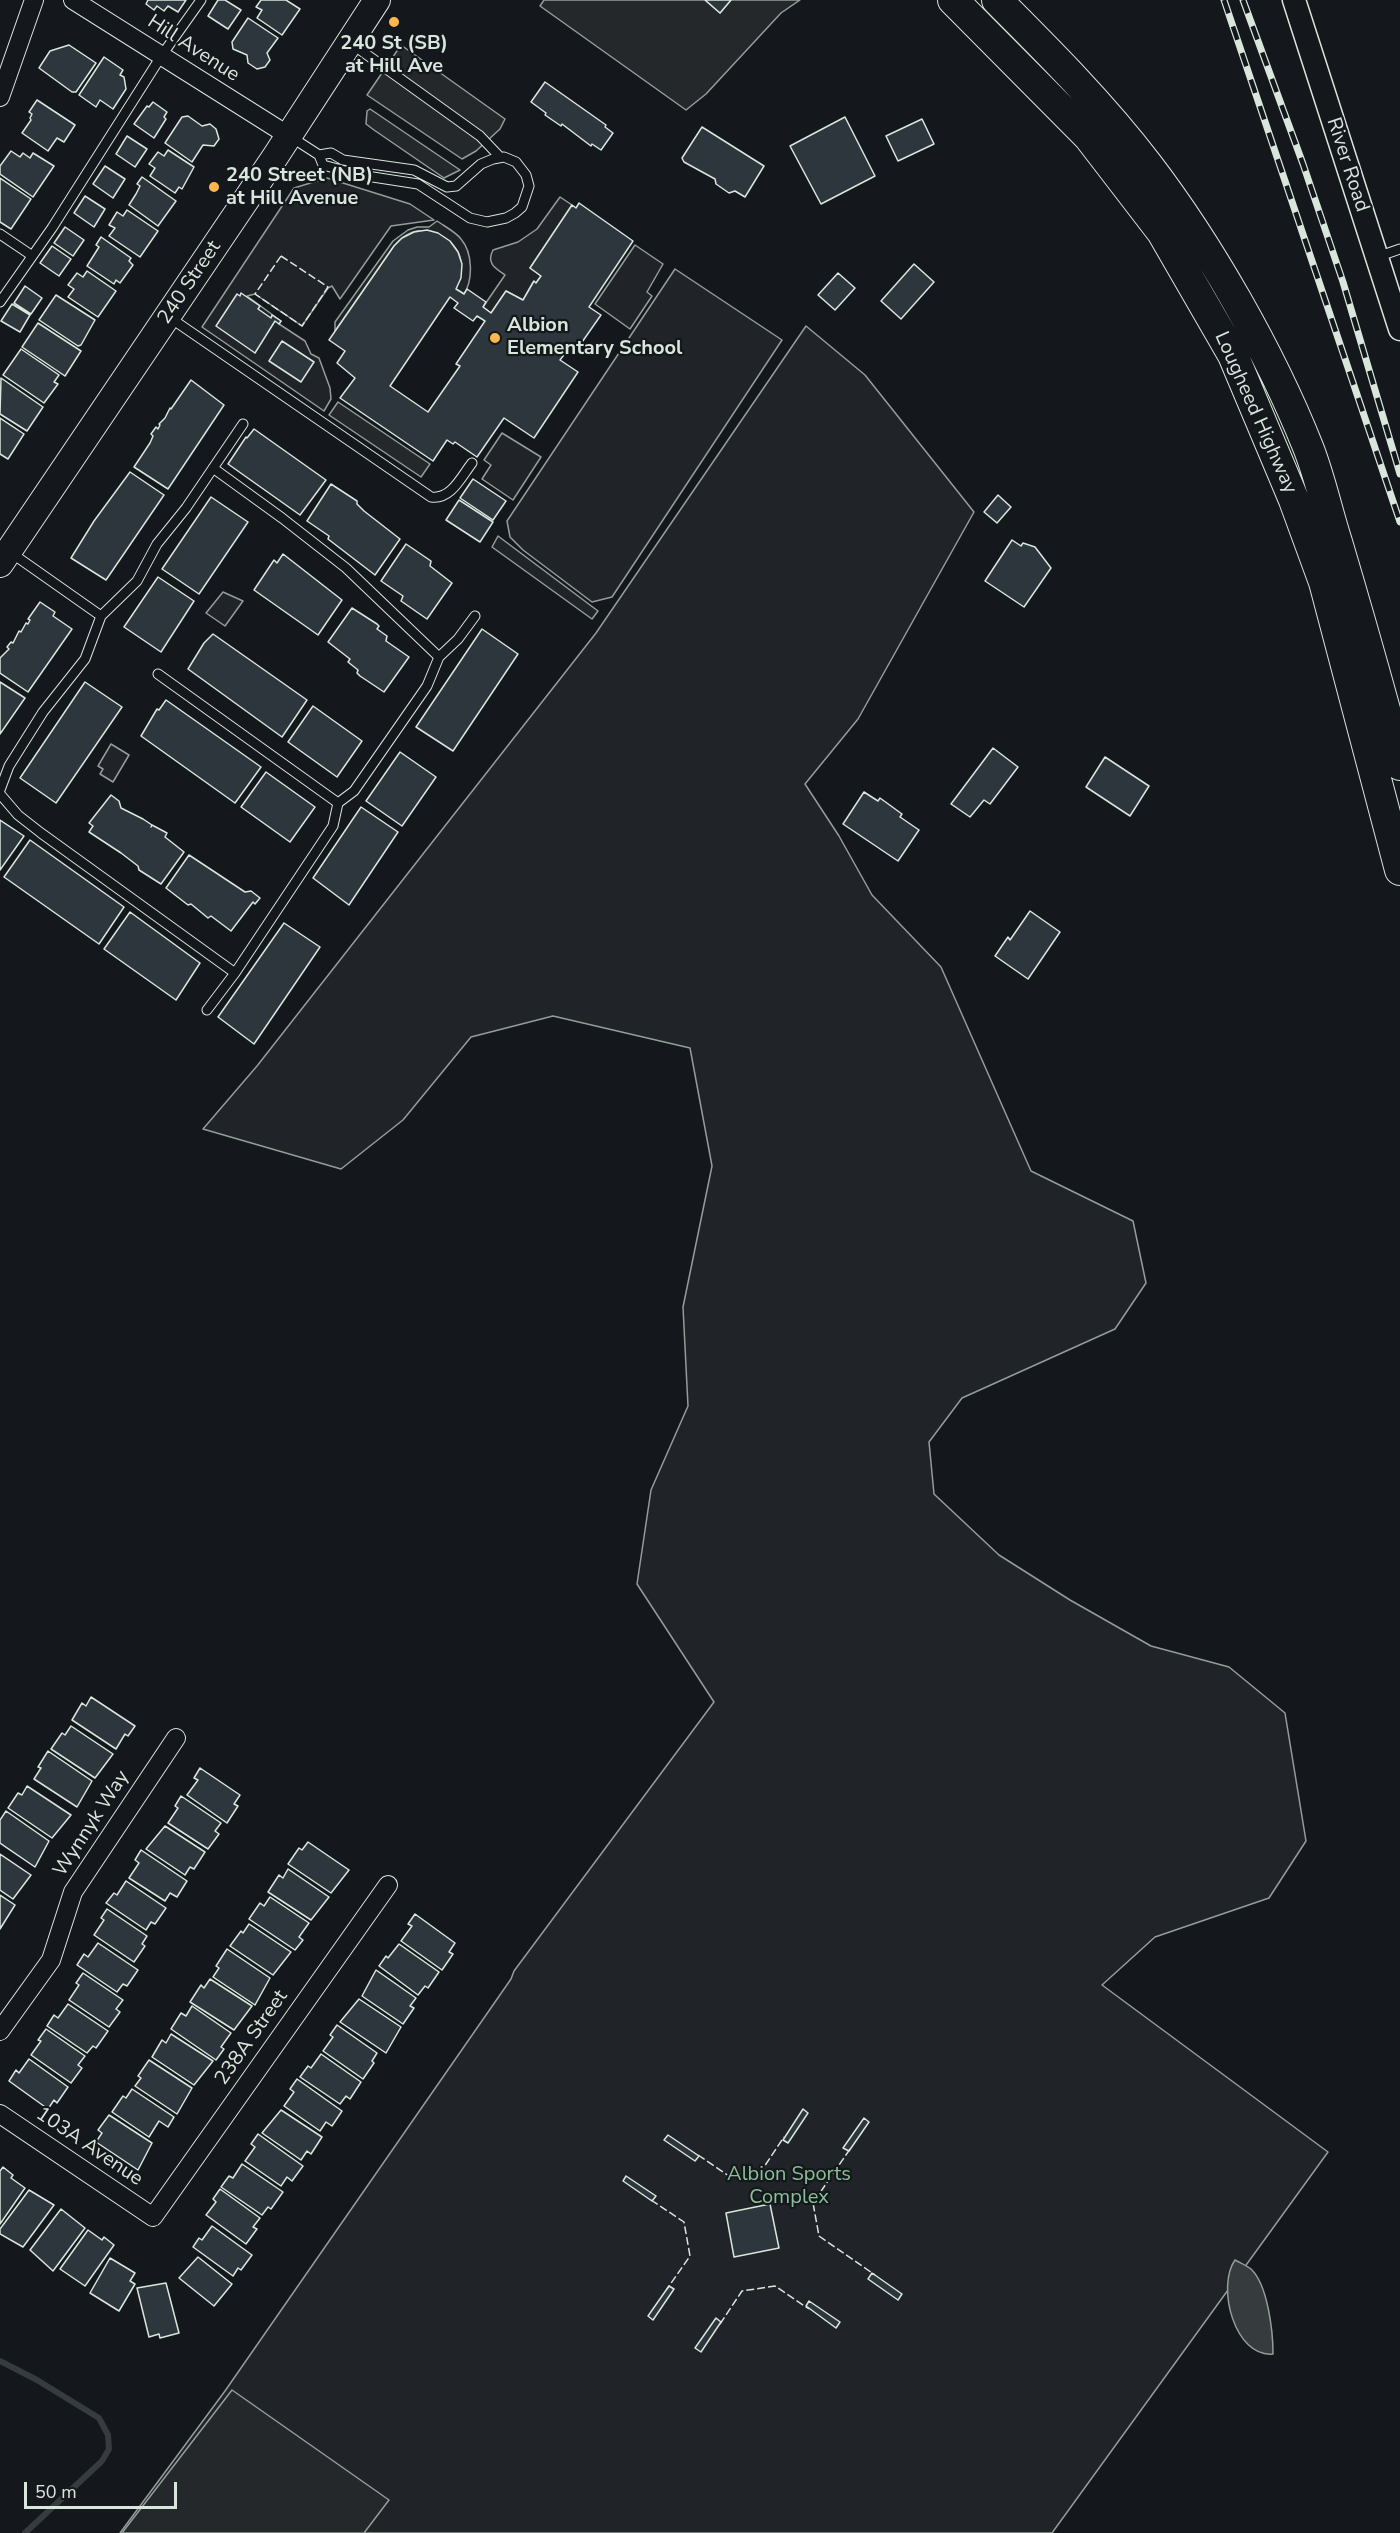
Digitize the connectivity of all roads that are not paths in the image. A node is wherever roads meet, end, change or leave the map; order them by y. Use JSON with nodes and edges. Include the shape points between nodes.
{"nodes":[{"id":1,"x":34,"y":0,"type":"edge"},
{"id":2,"x":73,"y":0,"type":"edge"},
{"id":3,"x":201,"y":0,"type":"edge"},
{"id":4,"x":377,"y":0,"type":"edge"},
{"id":5,"x":953,"y":0,"type":"edge"},
{"id":6,"x":997,"y":0,"type":"edge"},
{"id":7,"x":1294,"y":0,"type":"edge"},
{"id":8,"x":350,"y":42,"type":"junction"},
{"id":9,"x":162,"y":55,"type":"junction"},
{"id":10,"x":0,"y":97,"type":"edge"},
{"id":11,"x":289,"y":136,"type":"junction"},
{"id":12,"x":319,"y":155,"type":"junction"},
{"id":13,"x":500,"y":157,"type":"junction"},
{"id":14,"x":0,"y":234,"type":"edge"},
{"id":15,"x":1400,"y":249,"type":"edge"},
{"id":16,"x":31,"y":255,"type":"junction"},
{"id":17,"x":1377,"y":257,"type":"junction"},
{"id":18,"x":0,"y":302,"type":"edge"},
{"id":19,"x":167,"y":315,"type":"junction"},
{"id":20,"x":1400,"y":329,"type":"edge"},
{"id":21,"x":243,"y":424,"type":"dead end"},
{"id":22,"x":472,"y":463,"type":"dead end"},
{"id":23,"x":213,"y":468,"type":"junction"},
{"id":24,"x":4,"y":557,"type":"edge"},
{"id":25,"x":101,"y":616,"type":"junction"},
{"id":26,"x":475,"y":616,"type":"dead end"},
{"id":27,"x":439,"y":657,"type":"junction"},
{"id":28,"x":158,"y":674,"type":"dead end"},
{"id":29,"x":1400,"y":765,"type":"edge"},
{"id":30,"x":0,"y":792,"type":"edge"},
{"id":31,"x":338,"y":803,"type":"junction"},
{"id":32,"x":1400,"y":870,"type":"edge"},
{"id":33,"x":235,"y":973,"type":"junction"},
{"id":34,"x":207,"y":1010,"type":"dead end"},
{"id":35,"x":176,"y":1738,"type":"dead end"},
{"id":36,"x":388,"y":1885,"type":"dead end"},
{"id":37,"x":0,"y":2031,"type":"edge"},
{"id":38,"x":0,"y":2114,"type":"edge"},
{"id":39,"x":153,"y":2217,"type":"joint"}],
"edges":[{"from":1,"to":10,"type":"street"},
{"from":2,"to":9,"type":"street","name":"Hill Avenue"},
{"from":3,"to":9,"type":"lane"},
{"from":4,"to":8,"type":"main road","name":"240 Street"},
{"from":5,"to":32,"type":"highway","name":"Lougheed Highway","via":[[1089,137],[1162,232],[1233,355],[1324,582]]},
{"from":6,"to":29,"type":"highway","name":"Lougheed Highway","via":[[1057,61],[1146,163],[1231,290],[1308,448]]},
{"from":7,"to":17,"type":"street","name":"River Road"},
{"from":8,"to":11,"type":"main road","name":"240 Street"},
{"from":8,"to":13,"type":"lane","via":[[480,136]]},
{"from":9,"to":11,"type":"street","name":"Hill Avenue"},
{"from":9,"to":16,"type":"lane"},
{"from":11,"to":12,"type":"lane"},
{"from":11,"to":19,"type":"main road","name":"240 Street"},
{"from":12,"to":13,"type":"lane","via":[[331,153],[343,160],[414,170],[447,187],[456,186],[481,164]]},
{"from":12,"to":13,"type":"lane","via":[[322,165],[360,176],[418,184],[470,218],[487,222],[515,213],[522,207],[529,186],[516,162]]},
{"from":14,"to":16,"type":"lane"},
{"from":15,"to":17,"type":"lane"},
{"from":16,"to":18,"type":"lane"},
{"from":17,"to":20,"type":"street","name":"River Road"},
{"from":19,"to":22,"type":"lane","via":[[431,497],[439,499],[449,494]]},
{"from":19,"to":24,"type":"main road","name":"240 Street"},
{"from":21,"to":23,"type":"lane"},
{"from":23,"to":25,"type":"lane","via":[[157,544],[137,581]]},
{"from":23,"to":27,"type":"lane","via":[[346,568]]},
{"from":24,"to":25,"type":"lane"},
{"from":25,"to":30,"type":"lane","via":[[85,659],[43,712],[9,766]]},
{"from":26,"to":27,"type":"lane"},
{"from":27,"to":31,"type":"lane","via":[[427,686],[354,791]]},
{"from":28,"to":31,"type":"lane"},
{"from":30,"to":33,"type":"lane","via":[[18,815],[41,833]]},
{"from":31,"to":33,"type":"lane","via":[[333,826]]},
{"from":33,"to":34,"type":"lane"},
{"from":35,"to":37,"type":"street","name":"Wynnyk Way","via":[[73,1892],[51,1960]]},
{"from":36,"to":39,"type":"street","name":"238A Street"},
{"from":38,"to":39,"type":"street","name":"103A Avenue"}]}
